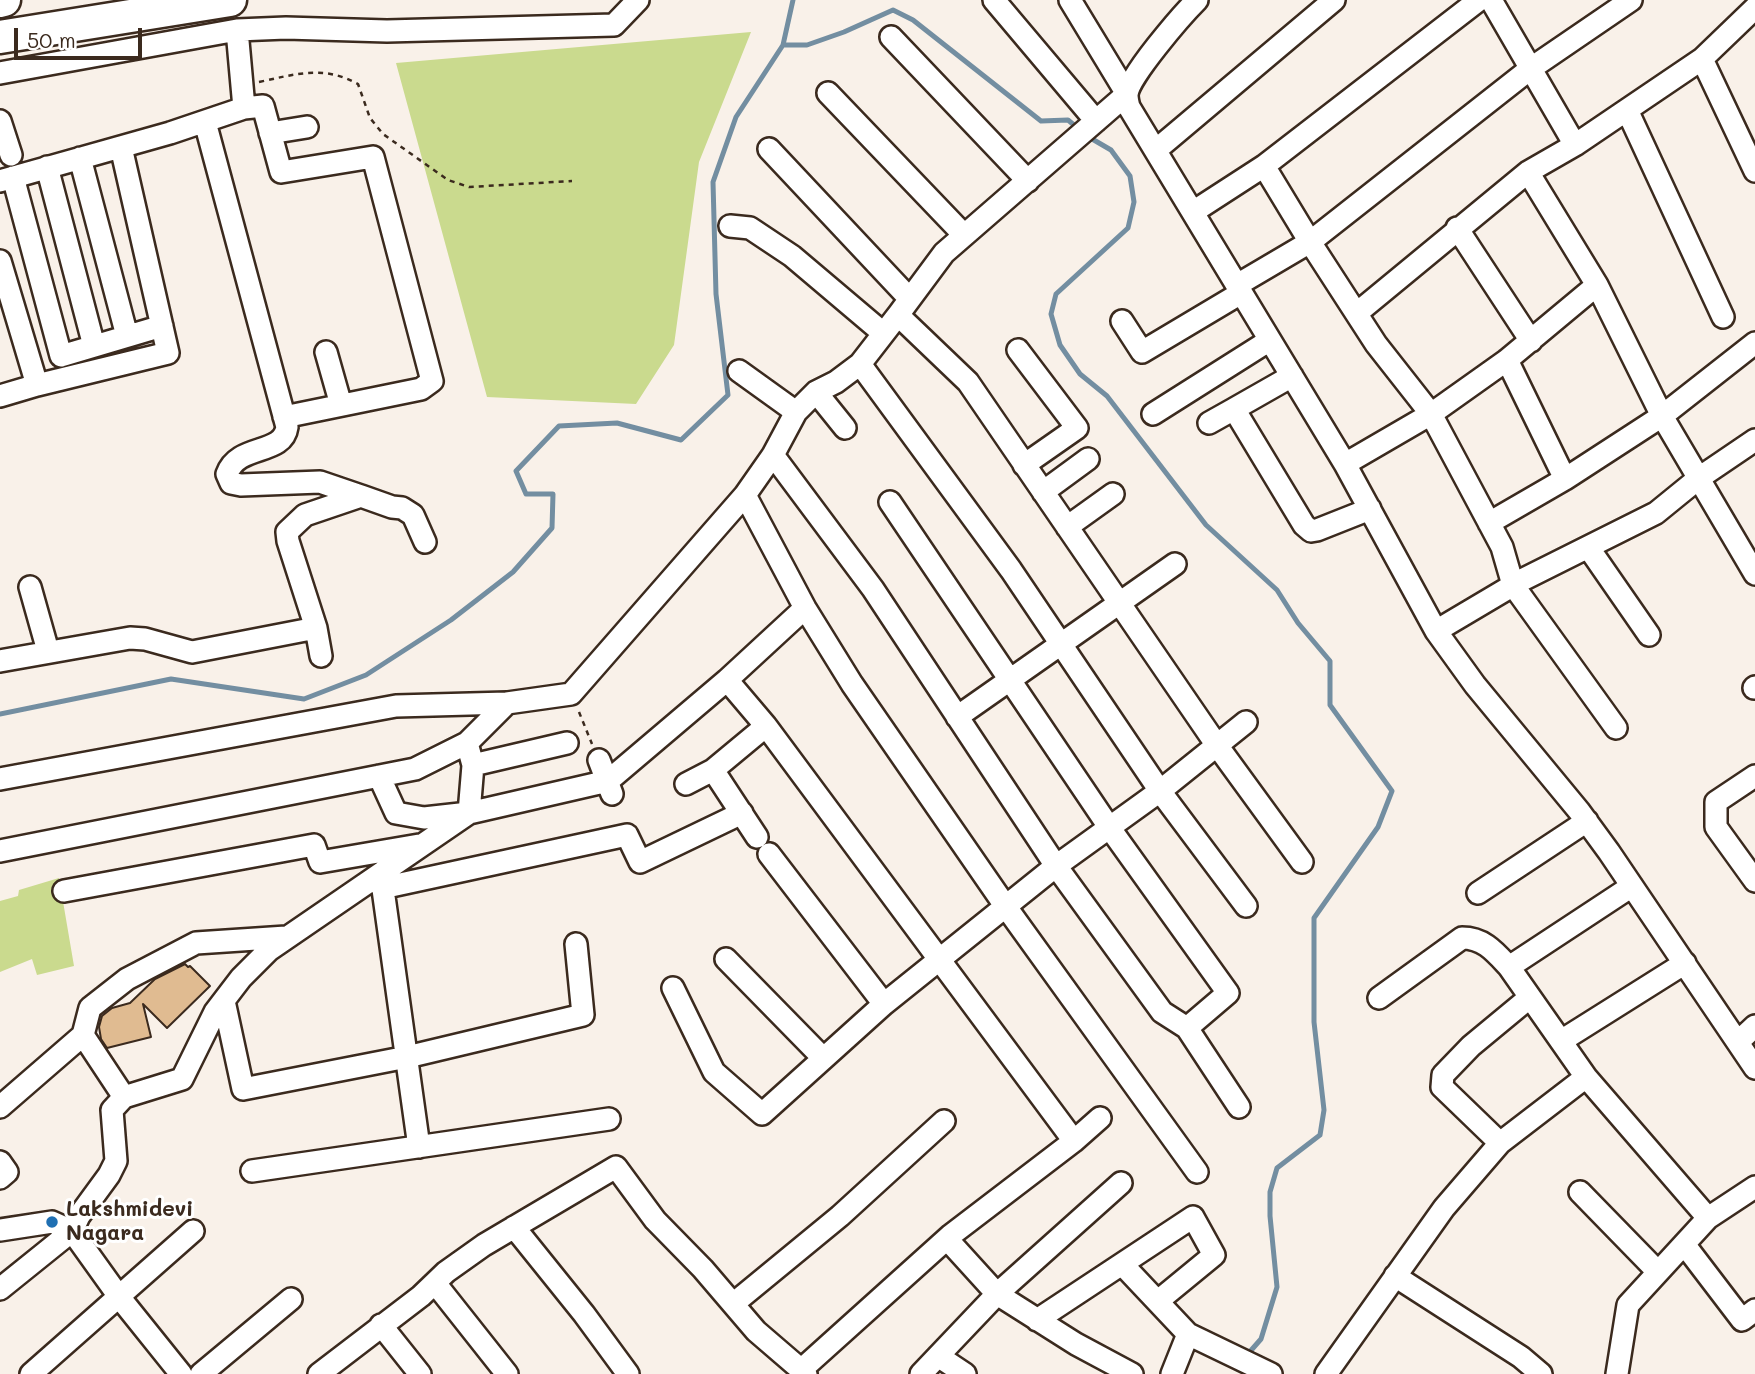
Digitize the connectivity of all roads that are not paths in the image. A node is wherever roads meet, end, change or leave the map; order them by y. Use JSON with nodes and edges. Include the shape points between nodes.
{"nodes":[{"id":1,"x":638,"y":0,"type":"edge"},
{"id":2,"x":994,"y":0,"type":"edge"},
{"id":3,"x":1070,"y":0,"type":"edge"},
{"id":4,"x":1197,"y":0,"type":"edge"},
{"id":5,"x":1334,"y":0,"type":"edge"},
{"id":6,"x":1631,"y":0,"type":"edge"},
{"id":7,"x":1491,"y":1,"type":"edge"},
{"id":8,"x":1755,"y":8,"type":"edge"},
{"id":9,"x":1174,"y":10,"type":"edge"},
{"id":10,"x":233,"y":15,"type":"edge"},
{"id":11,"x":0,"y":37,"type":"edge"},
{"id":12,"x":891,"y":37,"type":"dead end"},
{"id":13,"x":1702,"y":59,"type":"junction"},
{"id":14,"x":1530,"y":69,"type":"junction"},
{"id":15,"x":0,"y":73,"type":"edge"},
{"id":16,"x":828,"y":93,"type":"dead end"},
{"id":17,"x":1127,"y":94,"type":"junction"},
{"id":18,"x":244,"y":108,"type":"junction"},
{"id":19,"x":1627,"y":110,"type":"junction"},
{"id":20,"x":205,"y":122,"type":"junction"},
{"id":21,"x":1095,"y":123,"type":"junction"},
{"id":22,"x":307,"y":127,"type":"dead end"},
{"id":23,"x":270,"y":133,"type":"junction"},
{"id":24,"x":1575,"y":145,"type":"junction"},
{"id":25,"x":121,"y":147,"type":"junction"},
{"id":26,"x":769,"y":149,"type":"dead end"},
{"id":27,"x":1156,"y":150,"type":"junction"},
{"id":28,"x":80,"y":158,"type":"junction"},
{"id":29,"x":1264,"y":166,"type":"junction"},
{"id":30,"x":47,"y":167,"type":"junction"},
{"id":31,"x":1755,"y":171,"type":"edge"},
{"id":32,"x":1528,"y":172,"type":"junction"},
{"id":33,"x":7,"y":179,"type":"edge"},
{"id":34,"x":1028,"y":181,"type":"junction"},
{"id":35,"x":1193,"y":212,"type":"junction"},
{"id":36,"x":730,"y":226,"type":"dead end"},
{"id":37,"x":1457,"y":228,"type":"junction"},
{"id":38,"x":964,"y":235,"type":"junction"},
{"id":39,"x":1310,"y":242,"type":"junction"},
{"id":40,"x":0,"y":261,"type":"edge"},
{"id":41,"x":1597,"y":285,"type":"junction"},
{"id":42,"x":1239,"y":289,"type":"junction"},
{"id":43,"x":903,"y":307,"type":"junction"},
{"id":44,"x":1357,"y":313,"type":"junction"},
{"id":45,"x":1723,"y":317,"type":"dead end"},
{"id":46,"x":1122,"y":321,"type":"dead end"},
{"id":47,"x":162,"y":326,"type":"junction"},
{"id":48,"x":883,"y":333,"type":"junction"},
{"id":49,"x":127,"y":336,"type":"junction"},
{"id":50,"x":1270,"y":340,"type":"junction"},
{"id":51,"x":1531,"y":341,"type":"junction"},
{"id":52,"x":1755,"y":343,"type":"edge"},
{"id":53,"x":94,"y":346,"type":"junction"},
{"id":54,"x":1018,"y":350,"type":"dead end"},
{"id":55,"x":326,"y":352,"type":"dead end"},
{"id":56,"x":1507,"y":360,"type":"junction"},
{"id":57,"x":860,"y":364,"type":"junction"},
{"id":58,"x":739,"y":371,"type":"dead end"},
{"id":59,"x":1292,"y":376,"type":"junction"},
{"id":60,"x":37,"y":384,"type":"junction"},
{"id":61,"x":816,"y":393,"type":"junction"},
{"id":62,"x":0,"y":396,"type":"edge"},
{"id":63,"x":341,"y":405,"type":"junction"},
{"id":64,"x":1234,"y":408,"type":"junction"},
{"id":65,"x":796,"y":412,"type":"junction"},
{"id":66,"x":283,"y":413,"type":"junction"},
{"id":67,"x":1153,"y":414,"type":"dead end"},
{"id":68,"x":1431,"y":414,"type":"junction"},
{"id":69,"x":1661,"y":415,"type":"junction"},
{"id":70,"x":1209,"y":423,"type":"dead end"},
{"id":71,"x":845,"y":428,"type":"dead end"},
{"id":72,"x":1755,"y":440,"type":"edge"},
{"id":73,"x":773,"y":454,"type":"junction"},
{"id":74,"x":1088,"y":459,"type":"dead end"},
{"id":75,"x":1024,"y":464,"type":"junction"},
{"id":76,"x":1345,"y":464,"type":"junction"},
{"id":77,"x":1699,"y":478,"type":"junction"},
{"id":78,"x":1565,"y":479,"type":"junction"},
{"id":79,"x":1043,"y":492,"type":"junction"},
{"id":80,"x":1113,"y":494,"type":"dead end"},
{"id":81,"x":745,"y":495,"type":"junction"},
{"id":82,"x":361,"y":496,"type":"junction"},
{"id":83,"x":890,"y":502,"type":"dead end"},
{"id":84,"x":1370,"y":509,"type":"junction"},
{"id":85,"x":1489,"y":523,"type":"junction"},
{"id":86,"x":1067,"y":527,"type":"junction"},
{"id":87,"x":425,"y":542,"type":"dead end"},
{"id":88,"x":1588,"y":547,"type":"junction"},
{"id":89,"x":1752,"y":561,"type":"edge"},
{"id":90,"x":1175,"y":564,"type":"dead end"},
{"id":91,"x":1513,"y":586,"type":"junction"},
{"id":92,"x":30,"y":587,"type":"dead end"},
{"id":93,"x":1121,"y":603,"type":"junction"},
{"id":94,"x":805,"y":608,"type":"junction"},
{"id":95,"x":316,"y":628,"type":"junction"},
{"id":96,"x":1436,"y":631,"type":"junction"},
{"id":97,"x":1649,"y":635,"type":"dead end"},
{"id":98,"x":1063,"y":644,"type":"junction"},
{"id":99,"x":48,"y":652,"type":"junction"},
{"id":100,"x":321,"y":656,"type":"dead end"},
{"id":101,"x":0,"y":662,"type":"edge"},
{"id":102,"x":727,"y":680,"type":"junction"},
{"id":103,"x":1009,"y":680,"type":"junction"},
{"id":104,"x":507,"y":703,"type":"junction"},
{"id":105,"x":957,"y":717,"type":"junction"},
{"id":106,"x":1245,"y":722,"type":"dead end"},
{"id":107,"x":766,"y":726,"type":"junction"},
{"id":108,"x":1616,"y":727,"type":"dead end"},
{"id":109,"x":467,"y":743,"type":"junction"},
{"id":110,"x":567,"y":743,"type":"dead end"},
{"id":111,"x":1216,"y":744,"type":"junction"},
{"id":112,"x":599,"y":760,"type":"road end"},
{"id":113,"x":473,"y":765,"type":"junction"},
{"id":114,"x":713,"y":770,"type":"junction"},
{"id":115,"x":379,"y":776,"type":"junction"},
{"id":116,"x":1755,"y":776,"type":"edge"},
{"id":117,"x":0,"y":779,"type":"edge"},
{"id":118,"x":686,"y":784,"type":"dead end"},
{"id":119,"x":610,"y":788,"type":"junction"},
{"id":120,"x":1160,"y":791,"type":"junction"},
{"id":121,"x":469,"y":813,"type":"junction"},
{"id":122,"x":742,"y":813,"type":"junction"},
{"id":123,"x":1587,"y":821,"type":"junction"},
{"id":124,"x":1109,"y":827,"type":"junction"},
{"id":125,"x":424,"y":845,"type":"junction"},
{"id":126,"x":0,"y":850,"type":"edge"},
{"id":127,"x":1302,"y":862,"type":"dead end"},
{"id":128,"x":1056,"y":866,"type":"junction"},
{"id":129,"x":1755,"y":881,"type":"edge"},
{"id":130,"x":381,"y":882,"type":"junction"},
{"id":131,"x":1632,"y":886,"type":"junction"},
{"id":132,"x":64,"y":891,"type":"dead end"},
{"id":133,"x":1478,"y":893,"type":"dead end"},
{"id":134,"x":1246,"y":906,"type":"dead end"},
{"id":135,"x":1006,"y":907,"type":"junction"},
{"id":136,"x":289,"y":937,"type":"junction"},
{"id":137,"x":576,"y":944,"type":"dead end"},
{"id":138,"x":726,"y":958,"type":"dead end"},
{"id":139,"x":940,"y":958,"type":"junction"},
{"id":140,"x":1685,"y":962,"type":"junction"},
{"id":141,"x":1509,"y":967,"type":"junction"},
{"id":142,"x":673,"y":988,"type":"dead end"},
{"id":143,"x":1379,"y":998,"type":"dead end"},
{"id":144,"x":1529,"y":998,"type":"junction"},
{"id":145,"x":224,"y":1001,"type":"junction"},
{"id":146,"x":884,"y":1004,"type":"junction"},
{"id":147,"x":1755,"y":1026,"type":"edge"},
{"id":148,"x":1187,"y":1028,"type":"junction"},
{"id":149,"x":83,"y":1035,"type":"junction"},
{"id":150,"x":1561,"y":1041,"type":"junction"},
{"id":151,"x":1739,"y":1041,"type":"junction"},
{"id":152,"x":407,"y":1057,"type":"junction"},
{"id":153,"x":823,"y":1058,"type":"junction"},
{"id":154,"x":1755,"y":1068,"type":"edge"},
{"id":155,"x":1586,"y":1077,"type":"junction"},
{"id":156,"x":124,"y":1097,"type":"junction"},
{"id":157,"x":0,"y":1107,"type":"edge"},
{"id":158,"x":1239,"y":1107,"type":"dead end"},
{"id":159,"x":1100,"y":1118,"type":"dead end"},
{"id":160,"x":609,"y":1119,"type":"dead end"},
{"id":161,"x":944,"y":1121,"type":"dead end"},
{"id":162,"x":1074,"y":1141,"type":"junction"},
{"id":163,"x":1500,"y":1143,"type":"junction"},
{"id":164,"x":419,"y":1147,"type":"junction"},
{"id":165,"x":0,"y":1162,"type":"edge"},
{"id":166,"x":252,"y":1171,"type":"dead end"},
{"id":167,"x":1197,"y":1172,"type":"dead end"},
{"id":168,"x":0,"y":1178,"type":"edge"},
{"id":169,"x":1121,"y":1183,"type":"dead end"},
{"id":170,"x":1755,"y":1187,"type":"edge"},
{"id":171,"x":1580,"y":1192,"type":"dead end"},
{"id":172,"x":1708,"y":1218,"type":"junction"},
{"id":173,"x":514,"y":1227,"type":"junction"},
{"id":174,"x":0,"y":1230,"type":"edge"},
{"id":175,"x":72,"y":1231,"type":"junction"},
{"id":176,"x":194,"y":1231,"type":"dead end"},
{"id":177,"x":947,"y":1239,"type":"junction"},
{"id":178,"x":1684,"y":1244,"type":"junction"},
{"id":179,"x":1122,"y":1264,"type":"junction"},
{"id":180,"x":1658,"y":1272,"type":"junction"},
{"id":181,"x":1395,"y":1276,"type":"junction"},
{"id":182,"x":435,"y":1283,"type":"junction"},
{"id":183,"x":0,"y":1289,"type":"edge"},
{"id":184,"x":997,"y":1294,"type":"junction"},
{"id":185,"x":120,"y":1298,"type":"junction"},
{"id":186,"x":290,"y":1299,"type":"dead end"},
{"id":187,"x":1158,"y":1301,"type":"junction"},
{"id":188,"x":733,"y":1304,"type":"junction"},
{"id":189,"x":1755,"y":1310,"type":"edge"},
{"id":190,"x":1037,"y":1320,"type":"junction"},
{"id":191,"x":382,"y":1325,"type":"junction"},
{"id":192,"x":1188,"y":1334,"type":"junction"},
{"id":193,"x":938,"y":1356,"type":"junction"},
{"id":194,"x":804,"y":1372,"type":"edge"},
{"id":195,"x":1267,"y":1372,"type":"edge"},
{"id":196,"x":31,"y":1374,"type":"edge"},
{"id":197,"x":181,"y":1374,"type":"edge"},
{"id":198,"x":201,"y":1374,"type":"edge"},
{"id":199,"x":320,"y":1374,"type":"edge"},
{"id":200,"x":420,"y":1374,"type":"edge"},
{"id":201,"x":507,"y":1374,"type":"edge"},
{"id":202,"x":628,"y":1374,"type":"edge"},
{"id":203,"x":921,"y":1374,"type":"edge"},
{"id":204,"x":965,"y":1374,"type":"edge"},
{"id":205,"x":1132,"y":1374,"type":"edge"},
{"id":206,"x":1172,"y":1374,"type":"edge"},
{"id":207,"x":1326,"y":1374,"type":"edge"},
{"id":208,"x":1541,"y":1374,"type":"edge"},
{"id":209,"x":1617,"y":1374,"type":"edge"}],
"edges":[{"from":1,"to":10,"type":"street","via":[[614,25],[387,32],[286,28]]},
{"from":2,"to":21,"type":"street"},
{"from":3,"to":17,"type":"street"},
{"from":4,"to":9,"type":"street"},
{"from":5,"to":27,"type":"street"},
{"from":6,"to":14,"type":"street"},
{"from":7,"to":14,"type":"street"},
{"from":7,"to":29,"type":"street"},
{"from":8,"to":13,"type":"street"},
{"from":9,"to":17,"type":"street"},
{"from":10,"to":11,"type":"highway"},
{"from":10,"to":15,"type":"street"},
{"from":10,"to":18,"type":"street"},
{"from":12,"to":34,"type":"street"},
{"from":13,"to":19,"type":"street"},
{"from":13,"to":31,"type":"street"},
{"from":14,"to":24,"type":"street"},
{"from":14,"to":39,"type":"street"},
{"from":16,"to":38,"type":"street"},
{"from":17,"to":21,"type":"street"},
{"from":17,"to":27,"type":"street","via":[[1129,107]]},
{"from":18,"to":20,"type":"street"},
{"from":18,"to":23,"type":"street","via":[[263,106]]},
{"from":19,"to":24,"type":"street"},
{"from":19,"to":45,"type":"street"},
{"from":20,"to":25,"type":"street"},
{"from":20,"to":66,"type":"street"},
{"from":21,"to":34,"type":"street"},
{"from":22,"to":23,"type":"street"},
{"from":23,"to":63,"type":"street","via":[[281,172],[373,157],[432,381],[421,389]]},
{"from":24,"to":32,"type":"street"},
{"from":25,"to":28,"type":"street"},
{"from":25,"to":47,"type":"street"},
{"from":26,"to":43,"type":"street"},
{"from":27,"to":35,"type":"street"},
{"from":28,"to":30,"type":"street"},
{"from":28,"to":49,"type":"street"},
{"from":29,"to":35,"type":"street"},
{"from":29,"to":39,"type":"street"},
{"from":30,"to":33,"type":"street"},
{"from":30,"to":53,"type":"street"},
{"from":32,"to":37,"type":"street"},
{"from":32,"to":41,"type":"street"},
{"from":33,"to":53,"type":"street","via":[[61,356]]},
{"from":34,"to":38,"type":"street"},
{"from":35,"to":42,"type":"street"},
{"from":36,"to":48,"type":"street","via":[[750,228],[792,256]]},
{"from":37,"to":44,"type":"street"},
{"from":37,"to":51,"type":"street"},
{"from":38,"to":43,"type":"street","via":[[944,253]]},
{"from":39,"to":42,"type":"street"},
{"from":39,"to":44,"type":"street"},
{"from":40,"to":60,"type":"street"},
{"from":41,"to":51,"type":"street"},
{"from":41,"to":69,"type":"street"},
{"from":42,"to":46,"type":"street","via":[[1142,352]]},
{"from":42,"to":50,"type":"street"},
{"from":43,"to":48,"type":"street"},
{"from":43,"to":75,"type":"street","via":[[968,382]]},
{"from":44,"to":68,"type":"street"},
{"from":47,"to":49,"type":"street"},
{"from":47,"to":60,"type":"street","via":[[168,353]]},
{"from":48,"to":57,"type":"street"},
{"from":49,"to":53,"type":"street"},
{"from":50,"to":59,"type":"street"},
{"from":50,"to":67,"type":"street"},
{"from":51,"to":56,"type":"street"},
{"from":52,"to":69,"type":"street"},
{"from":54,"to":75,"type":"street","via":[[1077,428]]},
{"from":55,"to":63,"type":"street"},
{"from":56,"to":68,"type":"street"},
{"from":56,"to":78,"type":"street"},
{"from":57,"to":61,"type":"street"},
{"from":57,"to":98,"type":"street"},
{"from":58,"to":65,"type":"street"},
{"from":59,"to":64,"type":"street"},
{"from":59,"to":76,"type":"street"},
{"from":60,"to":62,"type":"street"},
{"from":61,"to":65,"type":"street"},
{"from":61,"to":71,"type":"street"},
{"from":63,"to":66,"type":"street"},
{"from":64,"to":70,"type":"street"},
{"from":64,"to":84,"type":"street","via":[[1311,531]]},
{"from":65,"to":73,"type":"street"},
{"from":66,"to":82,"type":"street","via":[[286,435],[280,443],[245,454],[231,464],[227,474],[231,483],[320,482]]},
{"from":68,"to":76,"type":"street"},
{"from":68,"to":85,"type":"street"},
{"from":69,"to":77,"type":"street"},
{"from":69,"to":78,"type":"street"},
{"from":72,"to":77,"type":"street"},
{"from":73,"to":81,"type":"street"},
{"from":73,"to":105,"type":"street","via":[[873,589]]},
{"from":74,"to":79,"type":"street"},
{"from":75,"to":79,"type":"street"},
{"from":76,"to":84,"type":"street"},
{"from":77,"to":88,"type":"street","via":[[1656,513]]},
{"from":77,"to":89,"type":"street"},
{"from":78,"to":85,"type":"street"},
{"from":79,"to":86,"type":"street"},
{"from":80,"to":86,"type":"street"},
{"from":81,"to":94,"type":"street"},
{"from":81,"to":104,"type":"street","via":[[575,703]]},
{"from":82,"to":87,"type":"street","via":[[413,514]]},
{"from":82,"to":95,"type":"street","via":[[305,515],[287,532]]},
{"from":83,"to":103,"type":"street"},
{"from":84,"to":96,"type":"street"},
{"from":85,"to":91,"type":"street","via":[[1502,547]]},
{"from":86,"to":93,"type":"street"},
{"from":88,"to":91,"type":"street"},
{"from":88,"to":97,"type":"street"},
{"from":90,"to":93,"type":"street"},
{"from":91,"to":96,"type":"street"},
{"from":91,"to":108,"type":"street"},
{"from":92,"to":99,"type":"street"},
{"from":93,"to":98,"type":"street"},
{"from":93,"to":111,"type":"street"},
{"from":94,"to":102,"type":"street"},
{"from":94,"to":135,"type":"street"},
{"from":95,"to":99,"type":"street","via":[[192,652],[130,638]]},
{"from":95,"to":100,"type":"street"},
{"from":96,"to":123,"type":"street"},
{"from":98,"to":103,"type":"street"},
{"from":98,"to":120,"type":"street"},
{"from":99,"to":101,"type":"street"},
{"from":102,"to":107,"type":"street"},
{"from":102,"to":119,"type":"street"},
{"from":103,"to":105,"type":"street"},
{"from":103,"to":124,"type":"street"},
{"from":104,"to":109,"type":"street"},
{"from":104,"to":117,"type":"street","via":[[396,706]]},
{"from":105,"to":128,"type":"street"},
{"from":106,"to":111,"type":"street"},
{"from":107,"to":114,"type":"street"},
{"from":107,"to":139,"type":"street"},
{"from":109,"to":113,"type":"street"},
{"from":109,"to":115,"type":"street","via":[[415,769]]},
{"from":110,"to":113,"type":"street"},
{"from":111,"to":120,"type":"street"},
{"from":111,"to":127,"type":"street"},
{"from":112,"to":119,"type":"street"},
{"from":113,"to":121,"type":"street"},
{"from":114,"to":118,"type":"street"},
{"from":114,"to":122,"type":"street"},
{"from":115,"to":121,"type":"street","via":[[396,813],[424,818]]},
{"from":115,"to":126,"type":"street"},
{"from":116,"to":129,"type":"street","via":[[1716,802],[1716,827]]},
{"from":119,"to":121,"type":"street"},
{"from":120,"to":124,"type":"street"},
{"from":120,"to":134,"type":"street"},
{"from":121,"to":125,"type":"street"},
{"from":122,"to":130,"type":"street","via":[[640,862],[627,835]]},
{"from":122,"to":146,"type":"street"},
{"from":123,"to":131,"type":"street"},
{"from":123,"to":133,"type":"street"},
{"from":124,"to":128,"type":"street"},
{"from":124,"to":148,"type":"street","via":[[1228,993]]},
{"from":125,"to":130,"type":"street"},
{"from":125,"to":132,"type":"street","via":[[320,862],[314,845]]},
{"from":128,"to":135,"type":"street"},
{"from":128,"to":148,"type":"street","via":[[1162,1012]]},
{"from":130,"to":136,"type":"street"},
{"from":130,"to":152,"type":"street"},
{"from":131,"to":140,"type":"street"},
{"from":131,"to":141,"type":"street"},
{"from":135,"to":139,"type":"street"},
{"from":135,"to":167,"type":"street"},
{"from":136,"to":145,"type":"street","via":[[269,950]]},
{"from":136,"to":149,"type":"street","via":[[196,943],[127,979],[90,1008]]},
{"from":137,"to":152,"type":"street","via":[[583,1015]]},
{"from":138,"to":153,"type":"street"},
{"from":139,"to":146,"type":"street"},
{"from":139,"to":162,"type":"street"},
{"from":140,"to":150,"type":"street"},
{"from":140,"to":151,"type":"street"},
{"from":141,"to":143,"type":"street","via":[[1485,943],[1462,938]]},
{"from":141,"to":144,"type":"street"},
{"from":142,"to":153,"type":"street","via":[[714,1072],[762,1114]]},
{"from":144,"to":150,"type":"street"},
{"from":144,"to":163,"type":"street","via":[[1443,1074],[1442,1087]]},
{"from":145,"to":152,"type":"street","via":[[243,1089]]},
{"from":145,"to":156,"type":"street","via":[[182,1079]]},
{"from":146,"to":153,"type":"street"},
{"from":147,"to":151,"type":"street"},
{"from":148,"to":158,"type":"street"},
{"from":149,"to":156,"type":"street"},
{"from":149,"to":157,"type":"street"},
{"from":150,"to":155,"type":"street"},
{"from":151,"to":154,"type":"street"},
{"from":152,"to":164,"type":"street"},
{"from":155,"to":163,"type":"street"},
{"from":155,"to":172,"type":"street"},
{"from":156,"to":175,"type":"street","via":[[113,1110],[116,1161]]},
{"from":159,"to":162,"type":"street"},
{"from":160,"to":164,"type":"street"},
{"from":161,"to":188,"type":"street","via":[[840,1216]]},
{"from":162,"to":177,"type":"street"},
{"from":163,"to":181,"type":"street","via":[[1444,1208]]},
{"from":164,"to":166,"type":"street"},
{"from":165,"to":168,"type":"street","via":[[7,1172]]},
{"from":169,"to":184,"type":"street"},
{"from":170,"to":172,"type":"street"},
{"from":171,"to":180,"type":"street"},
{"from":172,"to":178,"type":"street"},
{"from":173,"to":182,"type":"street"},
{"from":173,"to":188,"type":"street","via":[[616,1167],[655,1220]]},
{"from":173,"to":202,"type":"street"},
{"from":174,"to":175,"type":"street","via":[[52,1222]]},
{"from":175,"to":183,"type":"street"},
{"from":175,"to":185,"type":"street"},
{"from":176,"to":185,"type":"street"},
{"from":177,"to":184,"type":"street"},
{"from":177,"to":194,"type":"street"},
{"from":178,"to":180,"type":"street"},
{"from":178,"to":189,"type":"street","via":[[1742,1320]]},
{"from":179,"to":187,"type":"street"},
{"from":179,"to":187,"type":"street","via":[[1193,1217],[1214,1255]]},
{"from":179,"to":190,"type":"street"},
{"from":180,"to":209,"type":"street","via":[[1628,1305]]},
{"from":181,"to":207,"type":"street"},
{"from":181,"to":208,"type":"street"},
{"from":182,"to":191,"type":"street"},
{"from":182,"to":201,"type":"street"},
{"from":184,"to":190,"type":"street"},
{"from":184,"to":193,"type":"street"},
{"from":185,"to":196,"type":"street"},
{"from":185,"to":197,"type":"street"},
{"from":186,"to":198,"type":"street"},
{"from":187,"to":192,"type":"street"},
{"from":188,"to":194,"type":"street","via":[[756,1331]]},
{"from":190,"to":205,"type":"street"},
{"from":191,"to":199,"type":"street"},
{"from":191,"to":200,"type":"street"},
{"from":192,"to":195,"type":"street"},
{"from":192,"to":206,"type":"street"},
{"from":193,"to":203,"type":"street"},
{"from":193,"to":204,"type":"street"}]}
